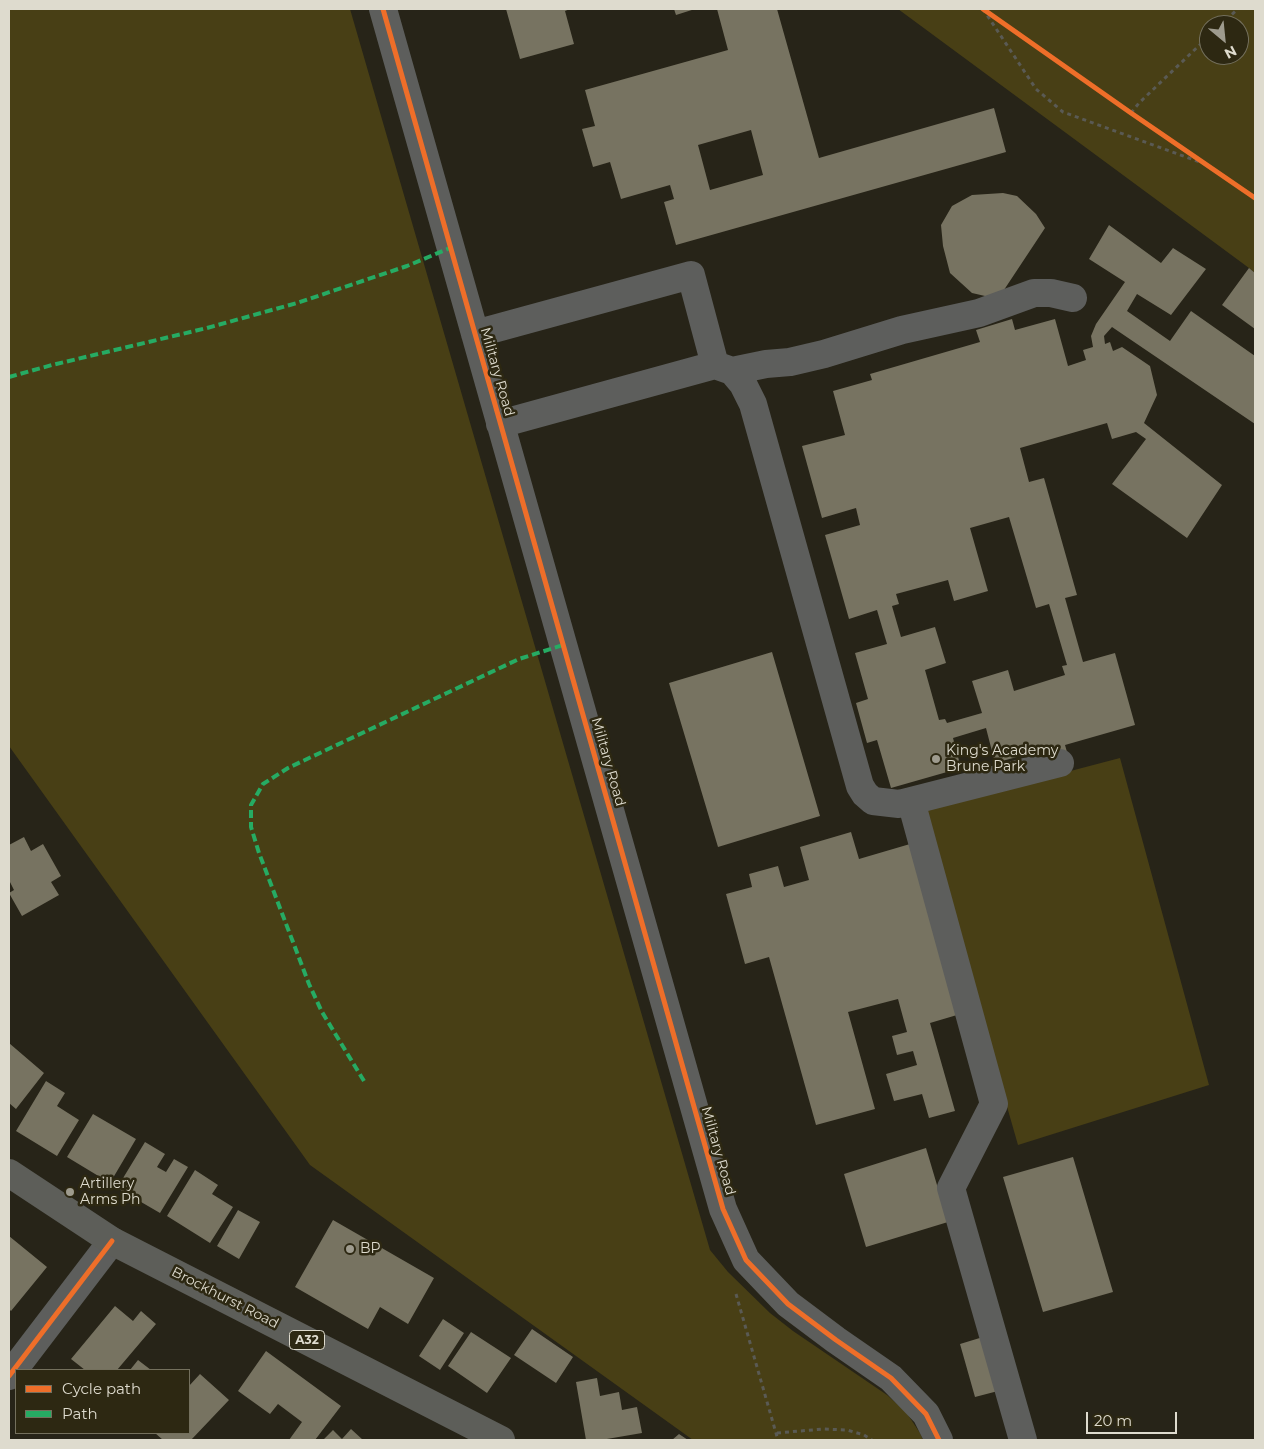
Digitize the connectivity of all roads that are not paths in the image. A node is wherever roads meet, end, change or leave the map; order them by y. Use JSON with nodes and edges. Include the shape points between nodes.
{"nodes":[{"id":1,"x":383,"y":9,"type":"edge"},
{"id":2,"x":1074,"y":298,"type":"dead end"},
{"id":3,"x":475,"y":334,"type":"junction"},
{"id":4,"x":724,"y":368,"type":"junction"},
{"id":5,"x":500,"y":424,"type":"junction"},
{"id":6,"x":1060,"y":763,"type":"dead end"},
{"id":7,"x":911,"y":801,"type":"junction"},
{"id":8,"x":9,"y":1173,"type":"edge"},
{"id":9,"x":112,"y":1241,"type":"junction"},
{"id":10,"x":9,"y":1376,"type":"edge"},
{"id":11,"x":501,"y":1440,"type":"edge"},
{"id":12,"x":940,"y":1440,"type":"edge"},
{"id":13,"x":1022,"y":1440,"type":"edge"}],
"edges":[{"from":1,"to":3,"type":"street","name":"Military Road"},
{"from":2,"to":4,"type":"street","via":[[1034,293],[980,313],[902,330],[824,354],[790,362]]},
{"from":3,"to":4,"type":"street","via":[[691,276]]},
{"from":3,"to":5,"type":"street","name":"Military Road"},
{"from":4,"to":5,"type":"street"},
{"from":4,"to":7,"type":"street","via":[[743,384],[753,404],[860,786],[873,801],[899,804]]},
{"from":5,"to":12,"type":"street","name":"Military Road","via":[[723,1209],[746,1260],[788,1304],[891,1378],[926,1414]]},
{"from":6,"to":7,"type":"street"},
{"from":7,"to":13,"type":"street","via":[[994,1104],[951,1188]]},
{"from":8,"to":9,"type":"main road","name":"Brockhurst Road","number":"A32"},
{"from":9,"to":10,"type":"street"},
{"from":9,"to":11,"type":"main road","name":"Brockhurst Road","number":"A32"}]}
